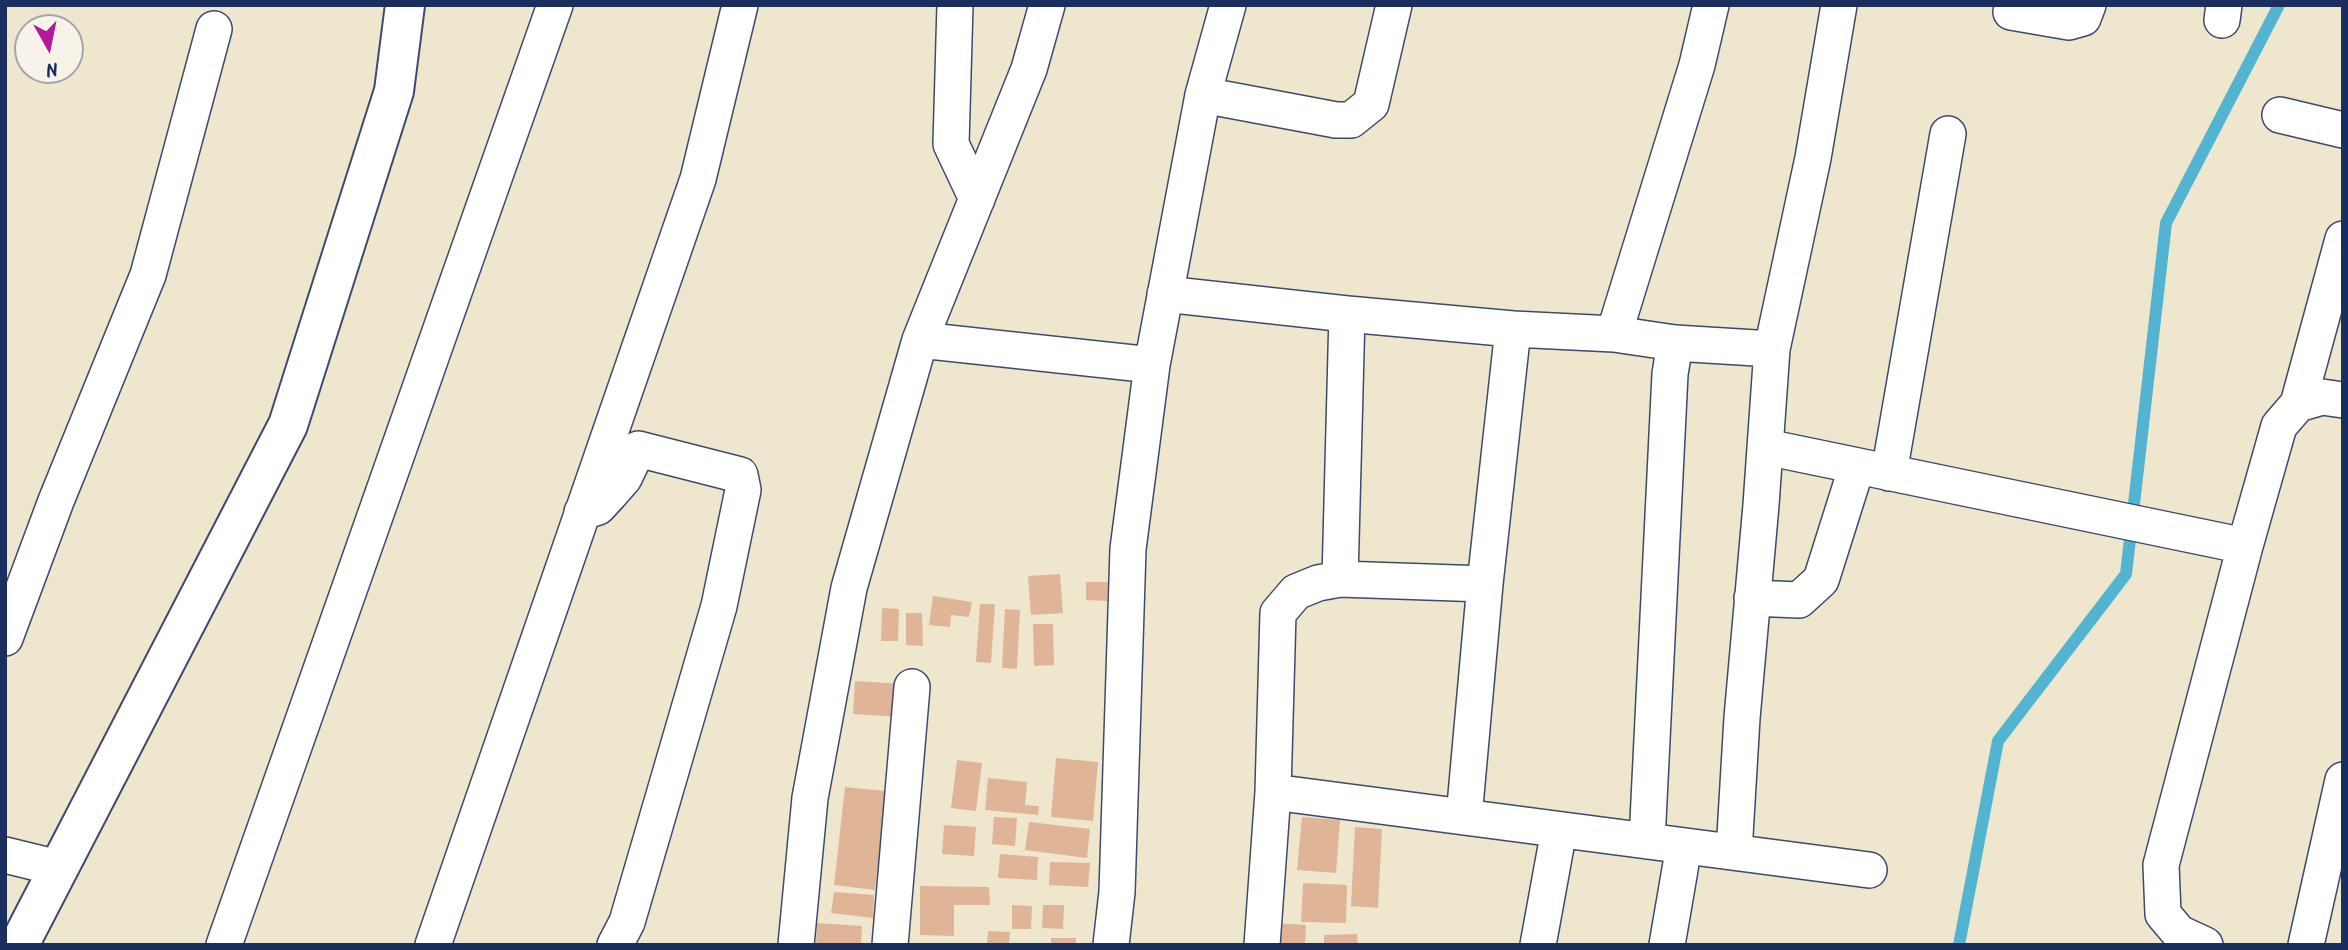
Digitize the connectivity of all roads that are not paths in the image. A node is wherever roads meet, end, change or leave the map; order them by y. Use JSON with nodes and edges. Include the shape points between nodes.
{"nodes":[{"id":1,"x":405,"y":5,"type":"edge"},
{"id":2,"x":555,"y":5,"type":"edge"},
{"id":3,"x":740,"y":5,"type":"edge"},
{"id":4,"x":955,"y":5,"type":"edge"},
{"id":5,"x":1047,"y":5,"type":"edge"},
{"id":6,"x":1228,"y":5,"type":"edge"},
{"id":7,"x":1394,"y":5,"type":"edge"},
{"id":8,"x":1711,"y":5,"type":"edge"},
{"id":9,"x":1839,"y":5,"type":"edge"},
{"id":10,"x":2088,"y":5,"type":"edge"},
{"id":11,"x":2011,"y":12,"type":"dead end"},
{"id":12,"x":214,"y":29,"type":"dead end"},
{"id":13,"x":1203,"y":94,"type":"junction"},
{"id":14,"x":2280,"y":114,"type":"dead end"},
{"id":15,"x":2343,"y":130,"type":"edge"},
{"id":16,"x":1948,"y":134,"type":"dead end"},
{"id":17,"x":976,"y":199,"type":"junction"},
{"id":18,"x":2343,"y":239,"type":"edge"},
{"id":19,"x":1165,"y":294,"type":"junction"},
{"id":20,"x":1347,"y":314,"type":"junction"},
{"id":21,"x":1513,"y":329,"type":"junction"},
{"id":22,"x":1614,"y":334,"type":"junction"},
{"id":23,"x":920,"y":340,"type":"junction"},
{"id":24,"x":1675,"y":343,"type":"junction"},
{"id":25,"x":1772,"y":349,"type":"junction"},
{"id":26,"x":1152,"y":365,"type":"junction"},
{"id":27,"x":2343,"y":400,"type":"edge"},
{"id":28,"x":2298,"y":404,"type":"junction"},
{"id":29,"x":1766,"y":447,"type":"junction"},
{"id":30,"x":1873,"y":469,"type":"junction"},
{"id":31,"x":582,"y":512,"type":"junction"},
{"id":32,"x":2245,"y":546,"type":"junction"},
{"id":33,"x":1340,"y":579,"type":"junction"},
{"id":34,"x":1485,"y":584,"type":"junction"},
{"id":35,"x":1752,"y":598,"type":"junction"},
{"id":36,"x":5,"y":638,"type":"edge"},
{"id":37,"x":912,"y":687,"type":"dead end"},
{"id":38,"x":2343,"y":780,"type":"edge"},
{"id":39,"x":1273,"y":792,"type":"junction"},
{"id":40,"x":1464,"y":817,"type":"junction"},
{"id":41,"x":1559,"y":830,"type":"junction"},
{"id":42,"x":1647,"y":841,"type":"junction"},
{"id":43,"x":1684,"y":846,"type":"junction"},
{"id":44,"x":1734,"y":852,"type":"junction"},
{"id":45,"x":5,"y":855,"type":"edge"},
{"id":46,"x":58,"y":868,"type":"junction"},
{"id":47,"x":1869,"y":870,"type":"dead end"},
{"id":48,"x":628,"y":937,"type":"edge"},
{"id":49,"x":19,"y":945,"type":"edge"},
{"id":50,"x":224,"y":945,"type":"edge"},
{"id":51,"x":433,"y":945,"type":"edge"},
{"id":52,"x":796,"y":945,"type":"edge"},
{"id":53,"x":890,"y":945,"type":"edge"},
{"id":54,"x":1111,"y":945,"type":"edge"},
{"id":55,"x":1262,"y":945,"type":"edge"},
{"id":56,"x":1538,"y":945,"type":"edge"},
{"id":57,"x":1667,"y":945,"type":"edge"},
{"id":58,"x":2205,"y":945,"type":"edge"},
{"id":59,"x":2305,"y":945,"type":"edge"}],
"edges":[{"from":1,"to":46,"type":"street","via":[[394,91],[288,425]]},
{"from":2,"to":50,"type":"street"},
{"from":3,"to":31,"type":"street","via":[[698,179]]},
{"from":4,"to":17,"type":"street","via":[[951,144]]},
{"from":5,"to":17,"type":"street","via":[[1029,69]]},
{"from":6,"to":13,"type":"street"},
{"from":7,"to":13,"type":"street","via":[[1371,104],[1351,120]]},
{"from":8,"to":22,"type":"street","via":[[1697,65]]},
{"from":9,"to":25,"type":"street","via":[[1813,158]]},
{"from":10,"to":11,"type":"street","via":[[2082,19],[2069,22]]},
{"from":12,"to":36,"type":"street","via":[[148,275]]},
{"from":13,"to":19,"type":"street"},
{"from":14,"to":15,"type":"street"},
{"from":16,"to":30,"type":"street"},
{"from":17,"to":23,"type":"street"},
{"from":18,"to":28,"type":"street"},
{"from":19,"to":20,"type":"street"},
{"from":19,"to":26,"type":"street"},
{"from":20,"to":21,"type":"street"},
{"from":20,"to":33,"type":"street"},
{"from":21,"to":22,"type":"street"},
{"from":21,"to":34,"type":"street"},
{"from":22,"to":24,"type":"street"},
{"from":23,"to":26,"type":"street"},
{"from":23,"to":52,"type":"street","via":[[849,588],[810,797]]},
{"from":24,"to":25,"type":"street"},
{"from":24,"to":42,"type":"street"},
{"from":25,"to":29,"type":"street"},
{"from":26,"to":54,"type":"street","via":[[1128,550]]},
{"from":27,"to":28,"type":"street","via":[[2322,397]]},
{"from":28,"to":32,"type":"street","via":[[2279,426]]},
{"from":29,"to":30,"type":"street"},
{"from":29,"to":35,"type":"street"},
{"from":30,"to":32,"type":"street"},
{"from":30,"to":35,"type":"street","via":[[1821,580],[1799,600]]},
{"from":31,"to":48,"type":"street","via":[[598,507],[610,494],[638,449],[740,475],[743,490],[719,606]]},
{"from":31,"to":51,"type":"street"},
{"from":32,"to":58,"type":"street","via":[[2161,865],[2163,914],[2179,933]]},
{"from":33,"to":34,"type":"street"},
{"from":33,"to":39,"type":"street","via":[[1296,592],[1278,613]]},
{"from":34,"to":40,"type":"street"},
{"from":35,"to":44,"type":"street"},
{"from":37,"to":53,"type":"street"},
{"from":38,"to":59,"type":"street"},
{"from":39,"to":40,"type":"street"},
{"from":39,"to":55,"type":"street"},
{"from":40,"to":41,"type":"street"},
{"from":41,"to":42,"type":"street"},
{"from":41,"to":56,"type":"street"},
{"from":42,"to":43,"type":"street"},
{"from":43,"to":44,"type":"street"},
{"from":43,"to":57,"type":"street"},
{"from":44,"to":47,"type":"street"},
{"from":45,"to":46,"type":"street"},
{"from":46,"to":49,"type":"street"}]}
